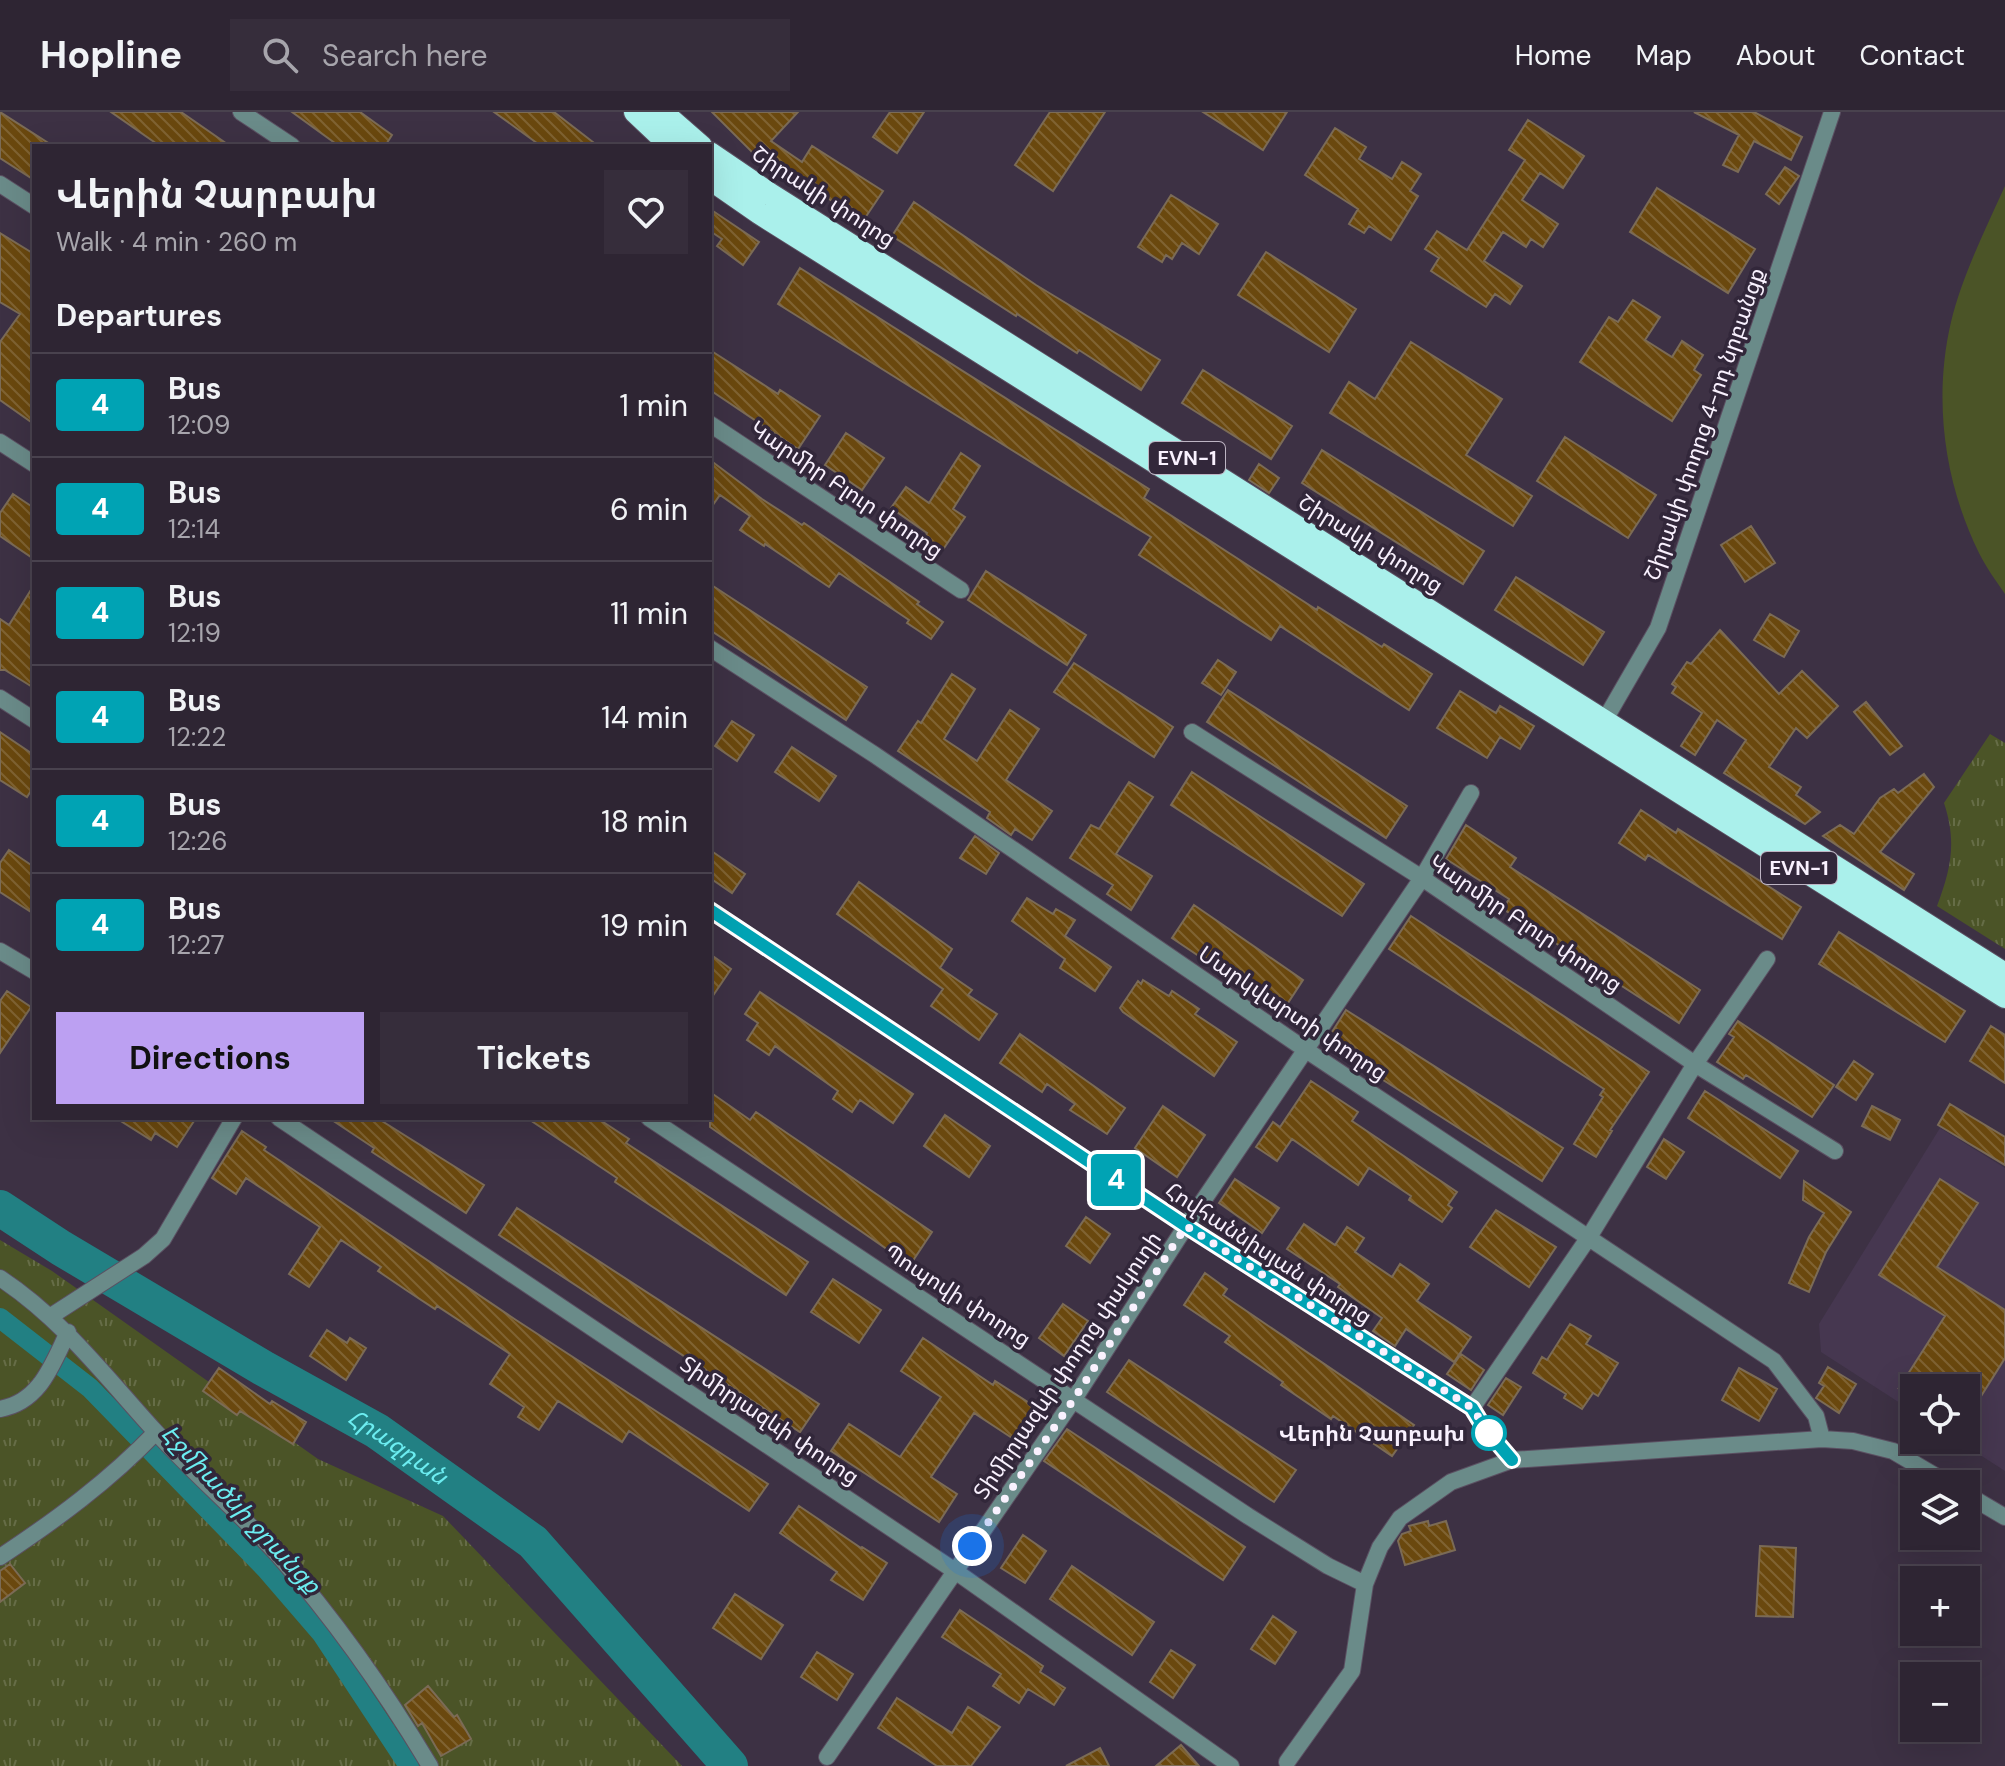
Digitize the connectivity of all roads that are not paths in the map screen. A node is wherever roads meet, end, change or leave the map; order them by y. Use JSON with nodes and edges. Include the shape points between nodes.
{"nodes":[{"id":1,"x":241,"y":112,"type":"edge"},
{"id":2,"x":635,"y":112,"type":"edge"},
{"id":3,"x":662,"y":112,"type":"edge"},
{"id":4,"x":1832,"y":112,"type":"edge"},
{"id":5,"x":289,"y":144,"type":"edge"},
{"id":6,"x":669,"y":144,"type":"edge"},
{"id":7,"x":699,"y":144,"type":"edge"},
{"id":8,"x":712,"y":154,"type":"edge"},
{"id":9,"x":712,"y":180,"type":"edge"},
{"id":10,"x":0,"y":184,"type":"edge"},
{"id":11,"x":32,"y":205,"type":"edge"},
{"id":12,"x":712,"y":425,"type":"edge"},
{"id":13,"x":0,"y":442,"type":"edge"},
{"id":14,"x":32,"y":463,"type":"edge"},
{"id":15,"x":961,"y":590,"type":"dead end"},
{"id":16,"x":712,"y":649,"type":"edge"},
{"id":17,"x":0,"y":698,"type":"edge"},
{"id":18,"x":32,"y":719,"type":"edge"},
{"id":19,"x":1599,"y":730,"type":"junction"},
{"id":20,"x":1192,"y":732,"type":"dead end"},
{"id":21,"x":1471,"y":793,"type":"dead end"},
{"id":22,"x":1422,"y":878,"type":"junction"},
{"id":23,"x":712,"y":911,"type":"edge"},
{"id":24,"x":0,"y":951,"type":"edge"},
{"id":25,"x":1767,"y":959,"type":"dead end"},
{"id":26,"x":32,"y":970,"type":"edge"},
{"id":27,"x":2005,"y":974,"type":"edge"},
{"id":28,"x":2005,"y":997,"type":"edge"},
{"id":29,"x":1306,"y":1050,"type":"junction"},
{"id":30,"x":1695,"y":1064,"type":"junction"},
{"id":31,"x":233,"y":1120,"type":"edge"},
{"id":32,"x":282,"y":1120,"type":"edge"},
{"id":33,"x":652,"y":1120,"type":"edge"},
{"id":34,"x":1835,"y":1151,"type":"dead end"},
{"id":35,"x":1186,"y":1226,"type":"junction"},
{"id":36,"x":1589,"y":1237,"type":"junction"},
{"id":37,"x":0,"y":1278,"type":"edge"},
{"id":38,"x":51,"y":1316,"type":"junction"},
{"id":39,"x":68,"y":1332,"type":"junction"},
{"id":40,"x":1074,"y":1399,"type":"junction"},
{"id":41,"x":1472,"y":1408,"type":"junction"},
{"id":42,"x":0,"y":1409,"type":"edge"},
{"id":43,"x":156,"y":1432,"type":"junction"},
{"id":44,"x":1822,"y":1439,"type":"junction"},
{"id":45,"x":1512,"y":1460,"type":"junction"},
{"id":46,"x":1925,"y":1470,"type":"edge"},
{"id":47,"x":1980,"y":1502,"type":"edge"},
{"id":48,"x":2005,"y":1517,"type":"edge"},
{"id":49,"x":0,"y":1557,"type":"edge"},
{"id":50,"x":955,"y":1571,"type":"junction"},
{"id":51,"x":1365,"y":1584,"type":"junction"},
{"id":52,"x":827,"y":1757,"type":"dead end"},
{"id":53,"x":1287,"y":1762,"type":"dead end"},
{"id":54,"x":430,"y":1766,"type":"edge"},
{"id":55,"x":1231,"y":1766,"type":"edge"}],
"edges":[{"from":1,"to":5,"type":"street"},
{"from":2,"to":6,"type":"highway"},
{"from":3,"to":7,"type":"highway"},
{"from":4,"to":19,"type":"street","name":"Շիրակի փողոց 4-րդ նրբանցք","via":[[1658,628]]},
{"from":8,"to":19,"type":"highway","name":"Շիրակի փողոց","number":"EVN-1"},
{"from":9,"to":19,"type":"highway","name":"Շիրակի փողոց","number":"EVN-1"},
{"from":10,"to":11,"type":"street"},
{"from":12,"to":15,"type":"street","name":"Կարմիր Բլուր փողոց"},
{"from":13,"to":14,"type":"street"},
{"from":16,"to":29,"type":"street","name":"Մարկվարտի փողոց","via":[[1041,866]]},
{"from":17,"to":18,"type":"street"},
{"from":19,"to":27,"type":"highway","name":"Շիրակի փողոց","number":"EVN-1"},
{"from":19,"to":28,"type":"highway","name":"Շիրակի փողոց","number":"EVN-1"},
{"from":20,"to":22,"type":"street","name":"Կարմիր Բլուր փողոց"},
{"from":21,"to":22,"type":"street","name":"Տիմիրյազևի փողոց փակուղի"},
{"from":22,"to":29,"type":"street","name":"Տիմիրյազևի փողոց փակուղի"},
{"from":22,"to":30,"type":"street","name":"Կարմիր Բլուր փողոց"},
{"from":23,"to":35,"type":"street","name":"Հովհաննիսյան փողոց"},
{"from":24,"to":26,"type":"street"},
{"from":25,"to":30,"type":"street"},
{"from":29,"to":35,"type":"street","name":"Տիմիրյազևի փողոց փակուղի"},
{"from":29,"to":36,"type":"street","name":"Մարկվարտի փողոց"},
{"from":30,"to":34,"type":"street","name":"Կարմիր Բլուր փողոց"},
{"from":30,"to":36,"type":"street"},
{"from":31,"to":38,"type":"street","via":[[163,1239]]},
{"from":32,"to":50,"type":"street","name":"Տիմիրյազևի փողոց"},
{"from":33,"to":40,"type":"street","name":"Պոպովի փողոց"},
{"from":35,"to":40,"type":"street","name":"Տիմիրյազևի փողոց փակուղի"},
{"from":35,"to":41,"type":"street","name":"Հովհաննիսյան փողոց"},
{"from":36,"to":41,"type":"street"},
{"from":36,"to":44,"type":"street","name":"Մարկվարտի փողոց","via":[[1774,1361],[1816,1416]]},
{"from":37,"to":38,"type":"street"},
{"from":38,"to":39,"type":"street"},
{"from":39,"to":42,"type":"street","via":[[44,1382],[30,1398]]},
{"from":39,"to":43,"type":"street"},
{"from":40,"to":50,"type":"street","name":"Տիմիրյազևի փողոց փակուղի"},
{"from":40,"to":51,"type":"street","name":"Պոպովի փողոց","via":[[1309,1555]]},
{"from":41,"to":45,"type":"street","name":"Հովհաննիսյան փողոց"},
{"from":43,"to":49,"type":"street","via":[[60,1517]]},
{"from":43,"to":54,"type":"street","via":[[276,1553],[340,1628]]},
{"from":44,"to":45,"type":"street"},
{"from":44,"to":46,"type":"street","via":[[1893,1451]]},
{"from":45,"to":51,"type":"street","via":[[1451,1482],[1400,1518],[1380,1547]]},
{"from":47,"to":48,"type":"street"},
{"from":50,"to":52,"type":"street","name":"Տիմիրյազևի փողոց փակուղի"},
{"from":50,"to":55,"type":"street","name":"Տիմիրյազևի փողոց"},
{"from":51,"to":53,"type":"street","via":[[1352,1671]]}]}
